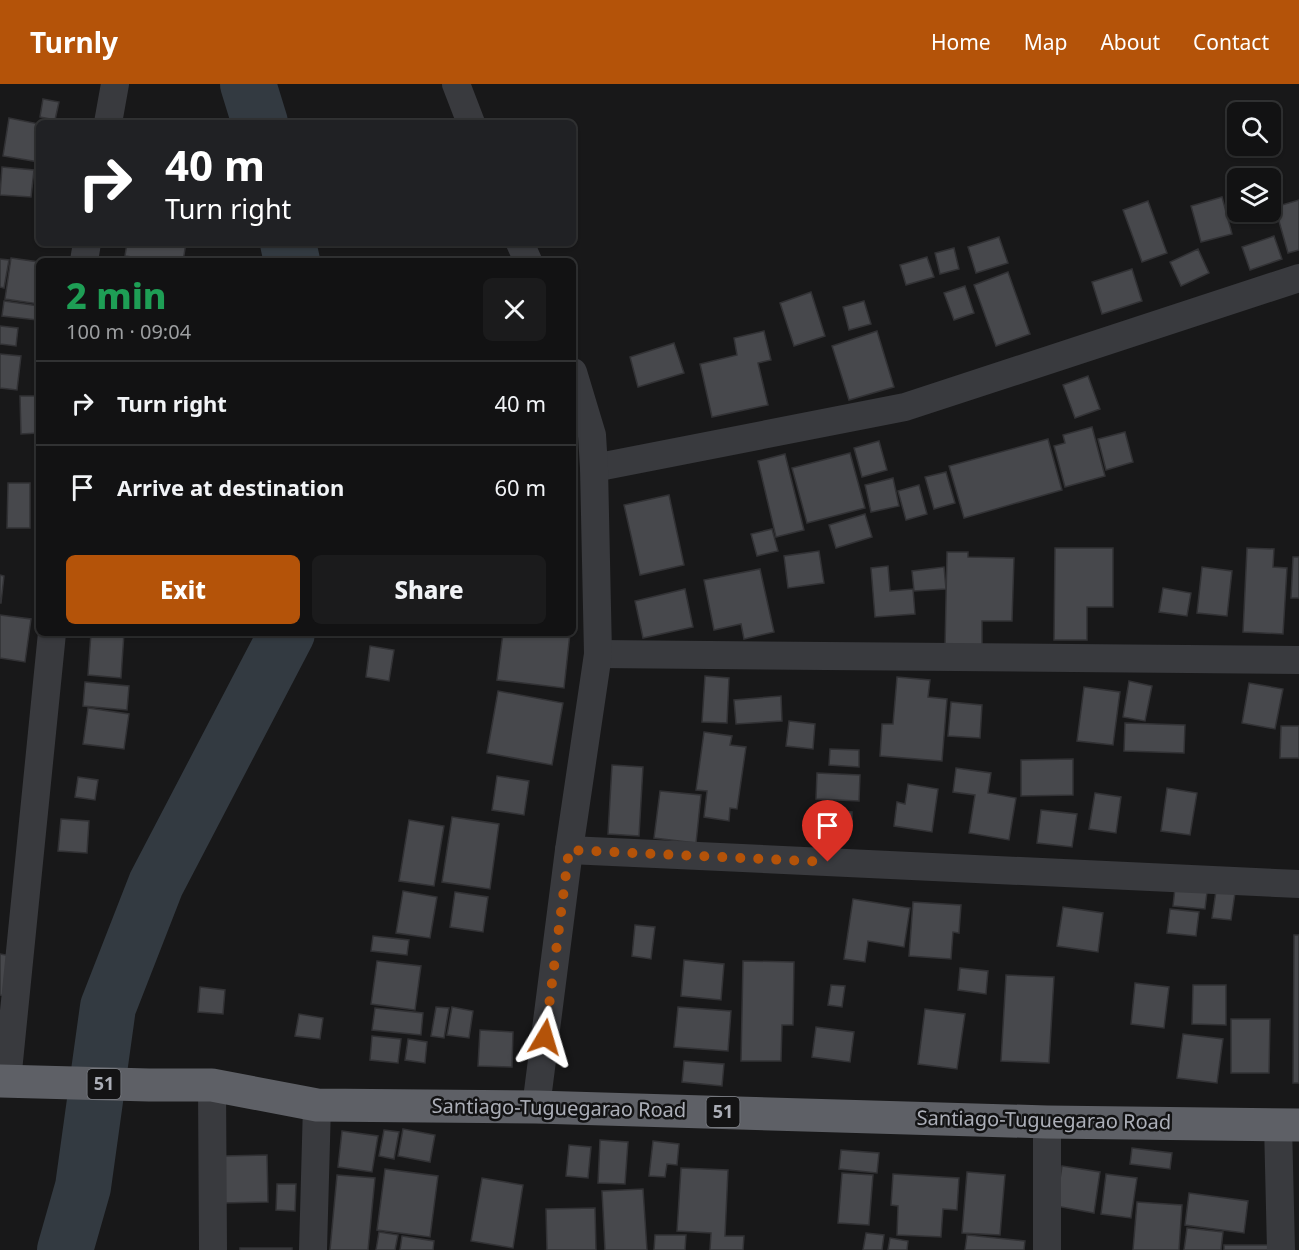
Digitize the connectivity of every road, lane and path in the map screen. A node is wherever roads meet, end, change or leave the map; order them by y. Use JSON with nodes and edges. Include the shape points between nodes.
{"nodes":[{"id":1,"x":115,"y":84,"type":"edge"},
{"id":2,"x":456,"y":84,"type":"edge"},
{"id":3,"x":109,"y":120,"type":"edge"},
{"id":4,"x":470,"y":120,"type":"edge"},
{"id":5,"x":1299,"y":278,"type":"edge"},
{"id":6,"x":576,"y":382,"type":"edge"},
{"id":7,"x":594,"y":468,"type":"junction"},
{"id":8,"x":52,"y":636,"type":"edge"},
{"id":9,"x":598,"y":654,"type":"junction"},
{"id":10,"x":1299,"y":660,"type":"edge"},
{"id":11,"x":569,"y":850,"type":"junction"},
{"id":12,"x":1299,"y":884,"type":"edge"},
{"id":13,"x":4,"y":1081,"type":"edge"},
{"id":14,"x":213,"y":1084,"type":"junction"},
{"id":15,"x":317,"y":1105,"type":"junction"},
{"id":16,"x":536,"y":1107,"type":"junction"},
{"id":17,"x":1047,"y":1122,"type":"junction"},
{"id":18,"x":1289,"y":1125,"type":"edge"},
{"id":19,"x":213,"y":1250,"type":"edge"},
{"id":20,"x":314,"y":1250,"type":"edge"},
{"id":21,"x":1047,"y":1250,"type":"edge"},
{"id":22,"x":1281,"y":1250,"type":"edge"}],
"edges":[{"from":1,"to":3,"type":"street"},
{"from":2,"to":4,"type":"street"},
{"from":5,"to":7,"type":"street","via":[[905,407]]},
{"from":6,"to":7,"type":"street","via":[[592,435]]},
{"from":7,"to":9,"type":"street"},
{"from":8,"to":13,"type":"street"},
{"from":9,"to":10,"type":"street"},
{"from":9,"to":11,"type":"street"},
{"from":11,"to":12,"type":"street"},
{"from":11,"to":16,"type":"street"},
{"from":13,"to":14,"type":"highway","name":"Santiago-Tuguegarao Road","number":"51"},
{"from":14,"to":15,"type":"highway","name":"Santiago-Tuguegarao Road","number":"51"},
{"from":14,"to":19,"type":"street"},
{"from":15,"to":16,"type":"highway","name":"Santiago-Tuguegarao Road","number":"51"},
{"from":15,"to":20,"type":"street"},
{"from":16,"to":17,"type":"highway","name":"Santiago-Tuguegarao Road","number":"51"},
{"from":17,"to":18,"type":"highway","name":"Santiago-Tuguegarao Road","number":"51"},
{"from":17,"to":21,"type":"street"},
{"from":18,"to":22,"type":"street"}]}
